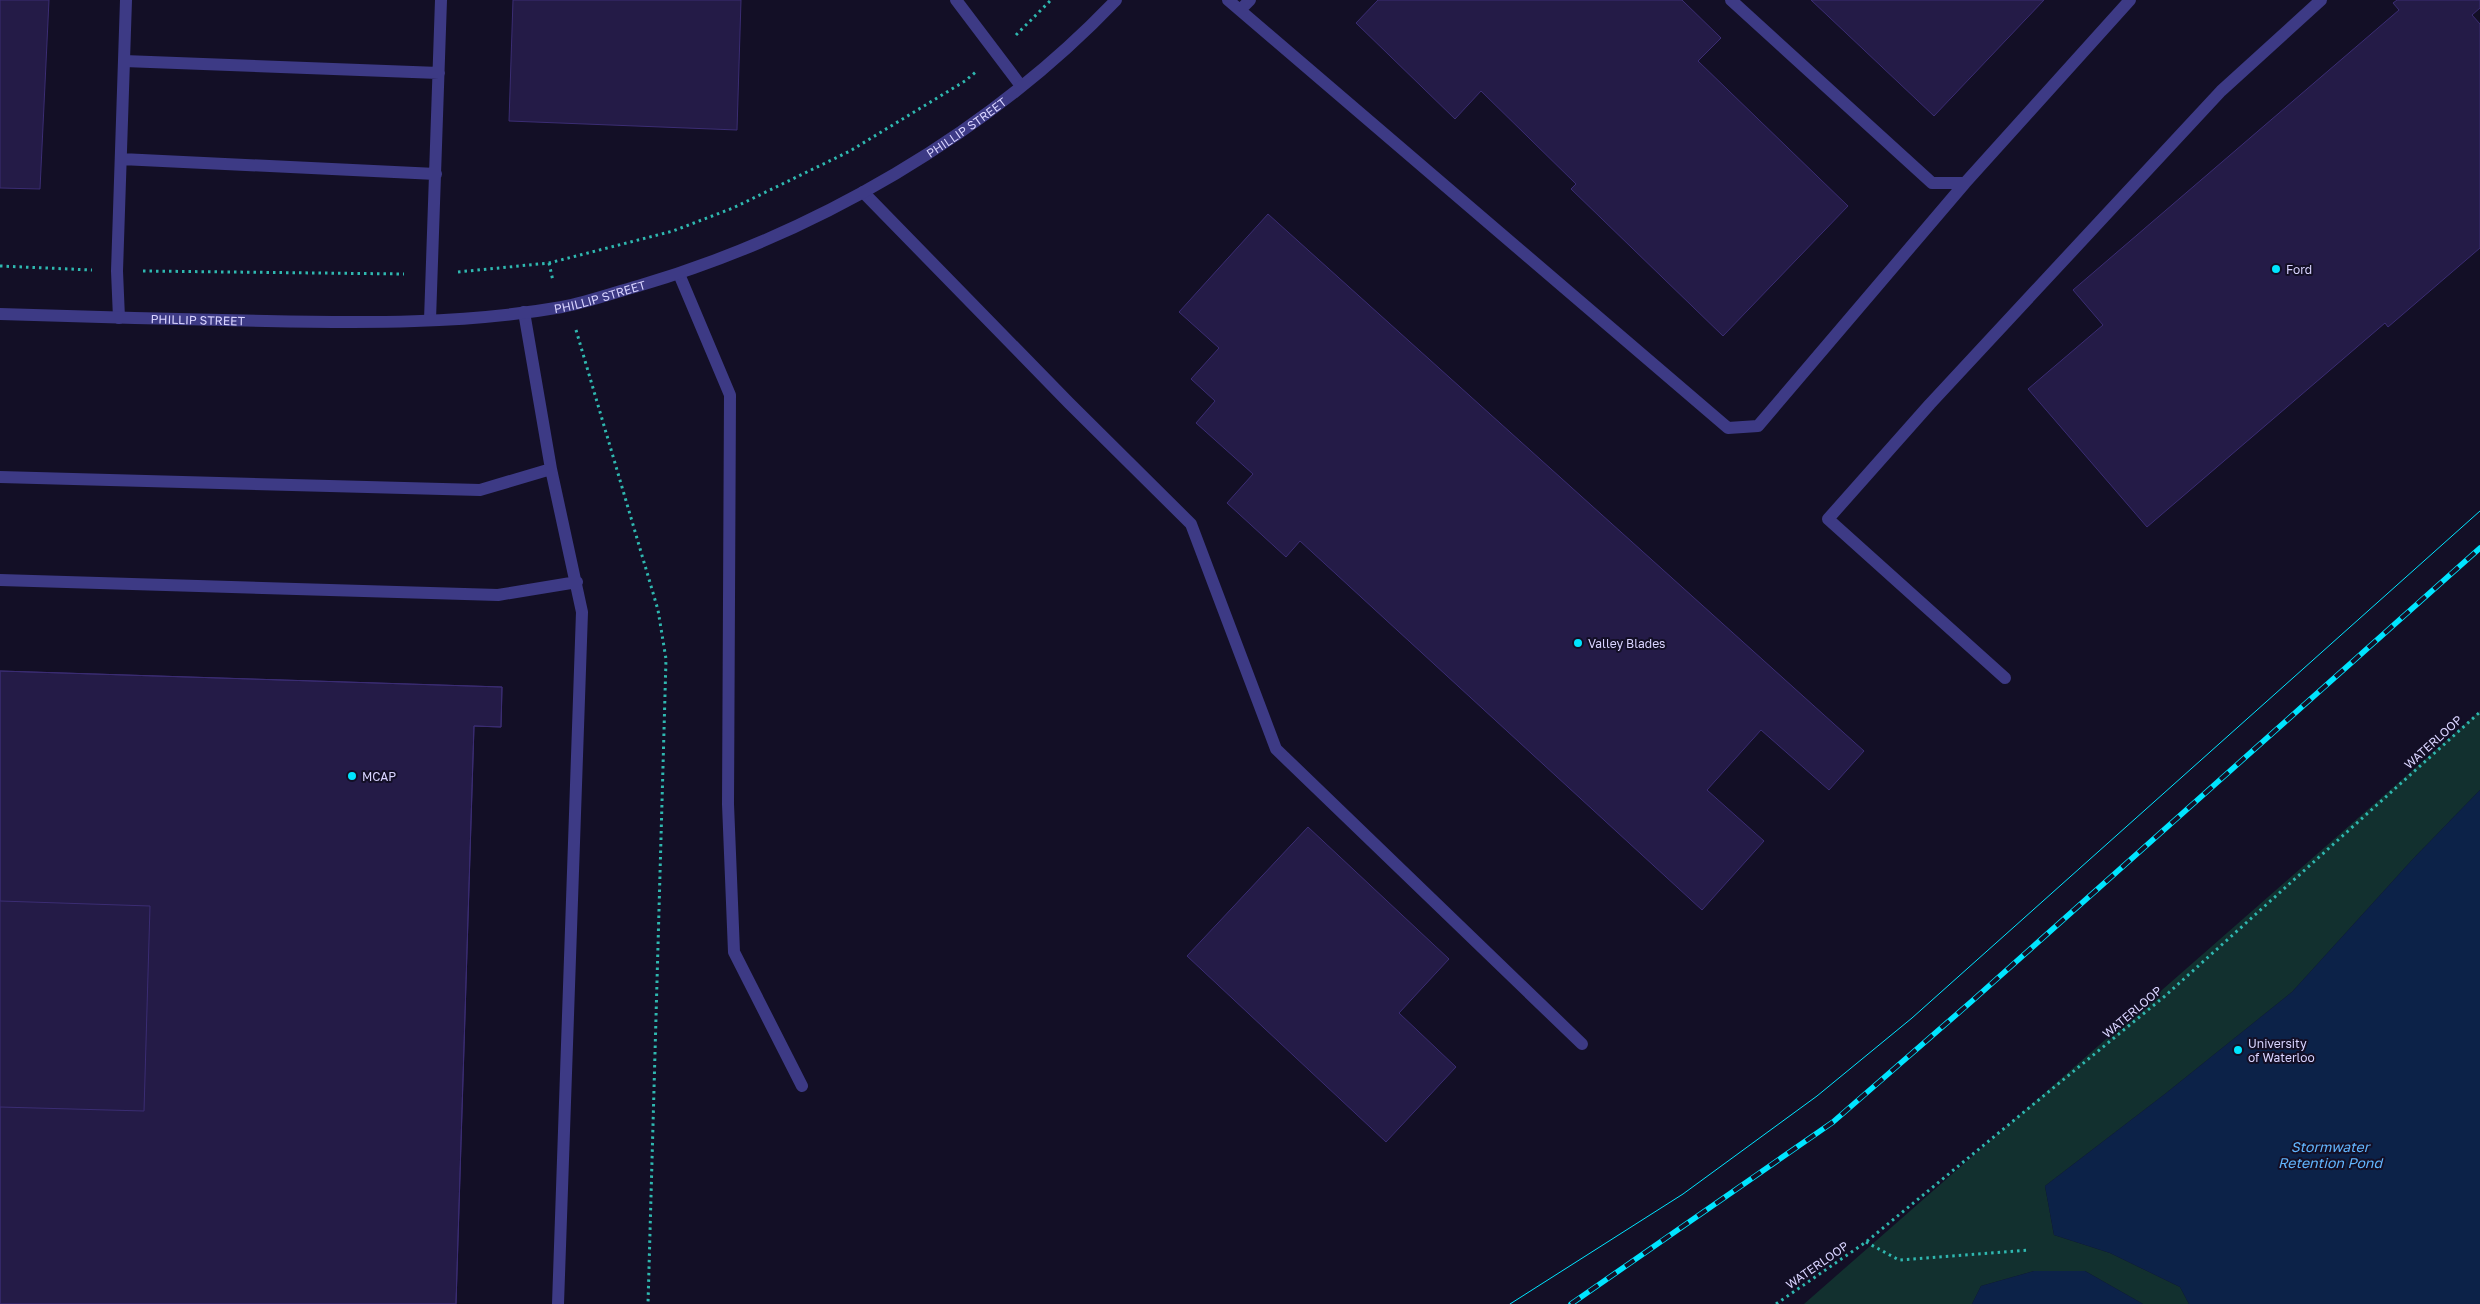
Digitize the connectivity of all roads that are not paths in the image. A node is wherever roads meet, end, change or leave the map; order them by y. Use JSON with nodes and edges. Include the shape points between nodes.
{"nodes":[{"id":1,"x":126,"y":0,"type":"edge"},
{"id":2,"x":441,"y":0,"type":"edge"},
{"id":3,"x":956,"y":0,"type":"edge"},
{"id":4,"x":1116,"y":0,"type":"edge"},
{"id":5,"x":1228,"y":0,"type":"edge"},
{"id":6,"x":1250,"y":0,"type":"edge"},
{"id":7,"x":1731,"y":0,"type":"edge"},
{"id":8,"x":2130,"y":0,"type":"edge"},
{"id":9,"x":2321,"y":0,"type":"edge"},
{"id":10,"x":1240,"y":10,"type":"junction"},
{"id":11,"x":124,"y":61,"type":"junction"},
{"id":12,"x":439,"y":73,"type":"junction"},
{"id":13,"x":1021,"y":86,"type":"junction"},
{"id":14,"x":121,"y":159,"type":"junction"},
{"id":15,"x":436,"y":174,"type":"junction"},
{"id":16,"x":1965,"y":183,"type":"junction"},
{"id":17,"x":863,"y":192,"type":"junction"},
{"id":18,"x":679,"y":274,"type":"junction"},
{"id":19,"x":524,"y":312,"type":"junction"},
{"id":20,"x":0,"y":314,"type":"edge"},
{"id":21,"x":119,"y":318,"type":"junction"},
{"id":22,"x":430,"y":320,"type":"junction"},
{"id":23,"x":551,"y":469,"type":"junction"},
{"id":24,"x":0,"y":477,"type":"edge"},
{"id":25,"x":0,"y":580,"type":"edge"},
{"id":26,"x":577,"y":582,"type":"junction"},
{"id":27,"x":2005,"y":678,"type":"dead end"},
{"id":28,"x":1582,"y":1044,"type":"dead end"},
{"id":29,"x":802,"y":1086,"type":"dead end"},
{"id":30,"x":558,"y":1304,"type":"edge"}],
"edges":[{"from":1,"to":11,"type":"street"},
{"from":2,"to":12,"type":"street"},
{"from":3,"to":13,"type":"street"},
{"from":4,"to":13,"type":"street","name":"PHILLIP STREET","via":[[1086,32]]},
{"from":5,"to":10,"type":"street"},
{"from":6,"to":10,"type":"street"},
{"from":7,"to":16,"type":"street","via":[[1932,182]]},
{"from":8,"to":16,"type":"street"},
{"from":9,"to":27,"type":"street","via":[[2221,91],[1930,404],[1828,519]]},
{"from":10,"to":16,"type":"street","via":[[1728,428],[1758,426]]},
{"from":11,"to":12,"type":"street"},
{"from":11,"to":14,"type":"street"},
{"from":12,"to":15,"type":"street"},
{"from":13,"to":17,"type":"street","name":"PHILLIP STREET","via":[[951,139]]},
{"from":14,"to":15,"type":"street"},
{"from":14,"to":21,"type":"street"},
{"from":15,"to":22,"type":"street"},
{"from":17,"to":18,"type":"street","name":"PHILLIP STREET","via":[[736,253]]},
{"from":17,"to":28,"type":"street","via":[[1191,524],[1276,749]]},
{"from":18,"to":19,"type":"street","name":"PHILLIP STREET","via":[[565,306]]},
{"from":18,"to":29,"type":"street","via":[[730,395],[728,804],[734,952]]},
{"from":19,"to":22,"type":"street","name":"PHILLIP STREET"},
{"from":19,"to":23,"type":"street"},
{"from":20,"to":21,"type":"street","name":"PHILLIP STREET"},
{"from":21,"to":22,"type":"street","name":"PHILLIP STREET","via":[[357,323]]},
{"from":23,"to":24,"type":"street","via":[[480,490]]},
{"from":23,"to":26,"type":"street"},
{"from":25,"to":26,"type":"street","via":[[498,595]]},
{"from":26,"to":30,"type":"street","via":[[582,612]]}]}
